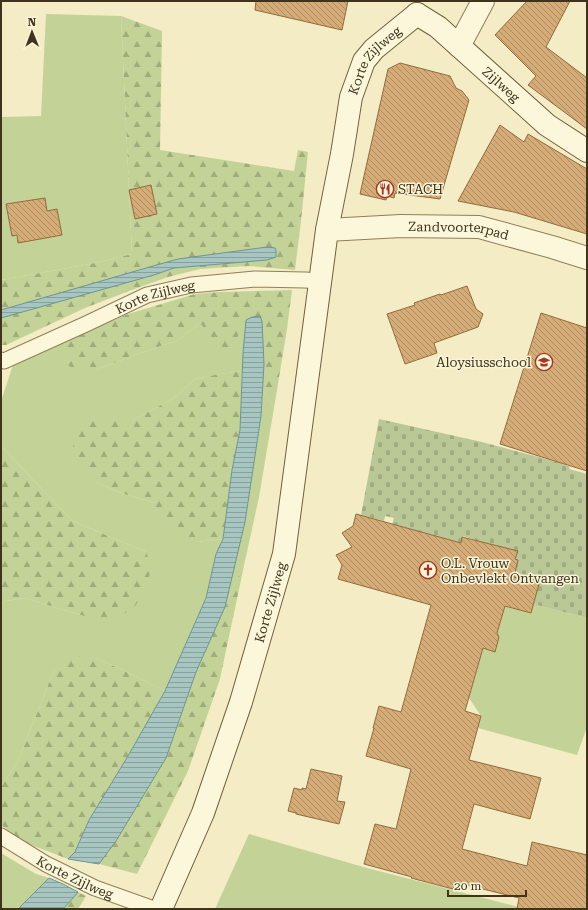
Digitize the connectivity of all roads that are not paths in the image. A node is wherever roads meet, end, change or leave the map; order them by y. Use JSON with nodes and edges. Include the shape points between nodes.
{"nodes":[{"id":1,"x":483,"y":1,"type":"edge"},
{"id":2,"x":420,"y":8,"type":"edge"},
{"id":3,"x":459,"y":46,"type":"junction"},
{"id":4,"x":587,"y":151,"type":"edge"},
{"id":5,"x":327,"y":230,"type":"junction"},
{"id":6,"x":587,"y":258,"type":"edge"},
{"id":7,"x":320,"y":281,"type":"junction"},
{"id":8,"x":1,"y":360,"type":"edge"},
{"id":9,"x":1,"y":836,"type":"edge"},
{"id":10,"x":154,"y":909,"type":"edge"},
{"id":11,"x":161,"y":909,"type":"edge"}],
"edges":[{"from":1,"to":3,"type":"main road"},
{"from":2,"to":3,"type":"main road","name":"Zijlweg"},
{"from":2,"to":5,"type":"main road","name":"Korte Zijlweg","via":[[374,49],[364,62],[351,98]]},
{"from":3,"to":4,"type":"main road","name":"Zijlweg","via":[[547,125]]},
{"from":5,"to":6,"type":"main road","name":"Zandvoorterpad","via":[[401,226],[479,227]]},
{"from":5,"to":7,"type":"main road","name":"Korte Zijlweg"},
{"from":7,"to":8,"type":"lane","name":"Korte Zijlweg","via":[[255,279],[192,284],[146,295],[4,361]]},
{"from":7,"to":11,"type":"main road","name":"Korte Zijlweg","via":[[284,554],[241,702],[203,814]]},
{"from":9,"to":10,"type":"lane","name":"Korte Zijlweg","via":[[46,864],[95,888]]}]}
